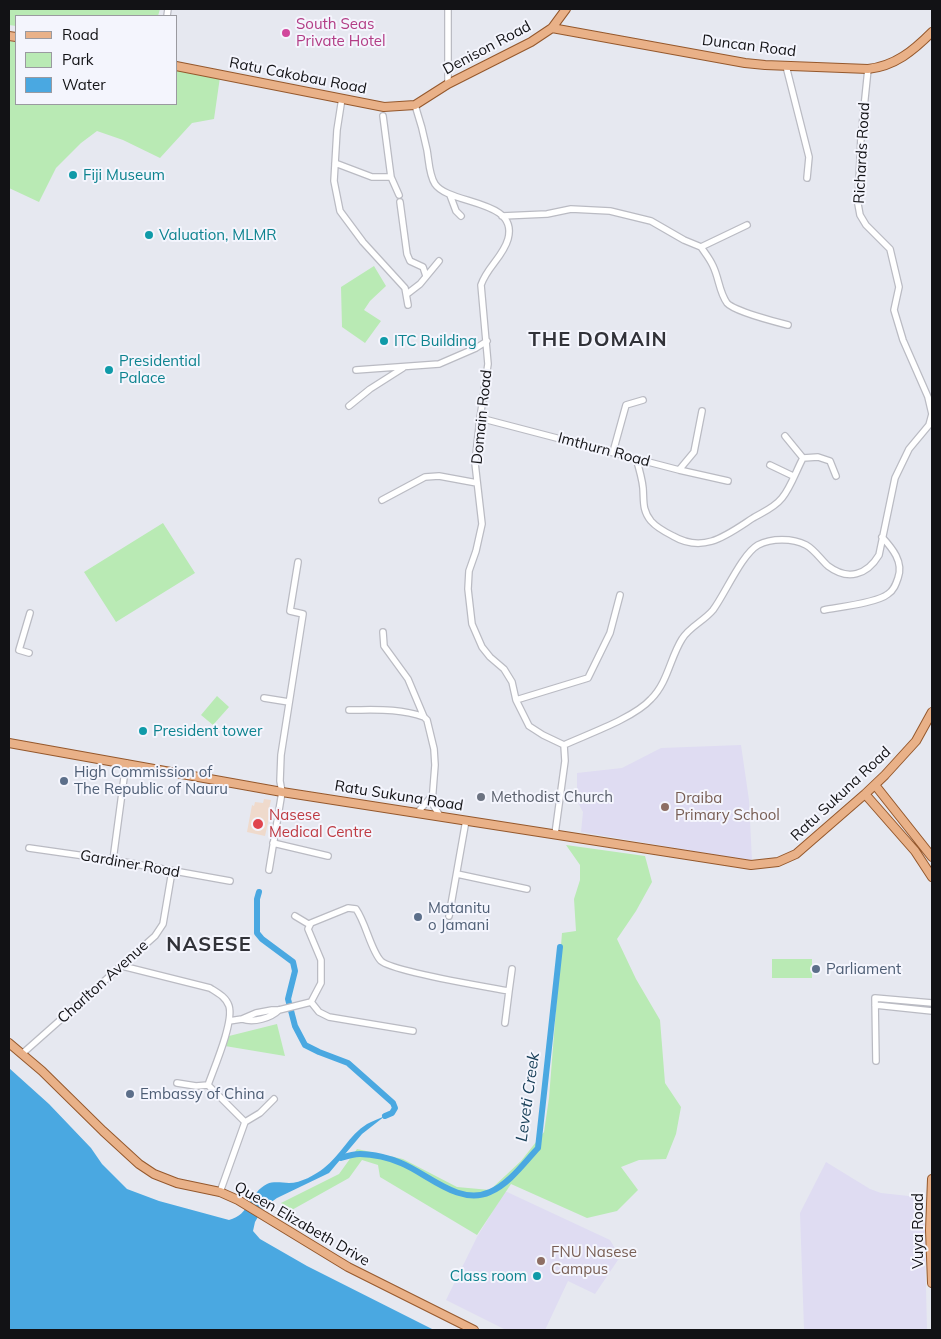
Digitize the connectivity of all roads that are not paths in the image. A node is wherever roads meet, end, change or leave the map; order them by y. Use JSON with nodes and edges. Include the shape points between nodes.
{"nodes":[{"id":1,"x":448,"y":9,"type":"edge"},
{"id":2,"x":566,"y":9,"type":"edge"},
{"id":3,"x":552,"y":28,"type":"junction"},
{"id":4,"x":932,"y":32,"type":"edge"},
{"id":5,"x":178,"y":66,"type":"edge"},
{"id":6,"x":786,"y":66,"type":"junction"},
{"id":7,"x":868,"y":69,"type":"junction"},
{"id":8,"x":448,"y":84,"type":"junction"},
{"id":9,"x":342,"y":98,"type":"junction"},
{"id":10,"x":416,"y":105,"type":"junction"},
{"id":11,"x":383,"y":116,"type":"dead end"},
{"id":12,"x":335,"y":163,"type":"junction"},
{"id":13,"x":391,"y":178,"type":"junction"},
{"id":14,"x":806,"y":178,"type":"dead end"},
{"id":15,"x":450,"y":195,"type":"junction"},
{"id":16,"x":461,"y":216,"type":"dead end"},
{"id":17,"x":502,"y":216,"type":"junction"},
{"id":18,"x":747,"y":224,"type":"dead end"},
{"id":19,"x":701,"y":246,"type":"junction"},
{"id":20,"x":439,"y":261,"type":"dead end"},
{"id":21,"x":426,"y":276,"type":"junction"},
{"id":22,"x":407,"y":294,"type":"junction"},
{"id":23,"x":408,"y":305,"type":"dead end"},
{"id":24,"x":788,"y":325,"type":"dead end"},
{"id":25,"x":487,"y":341,"type":"junction"},
{"id":26,"x":405,"y":366,"type":"junction"},
{"id":27,"x":356,"y":370,"type":"dead end"},
{"id":28,"x":643,"y":400,"type":"dead end"},
{"id":29,"x":349,"y":406,"type":"dead end"},
{"id":30,"x":702,"y":412,"type":"dead end"},
{"id":31,"x":480,"y":418,"type":"junction"},
{"id":32,"x":784,"y":436,"type":"dead end"},
{"id":33,"x":612,"y":452,"type":"junction"},
{"id":34,"x":636,"y":458,"type":"junction"},
{"id":35,"x":803,"y":458,"type":"junction"},
{"id":36,"x":770,"y":465,"type":"dead end"},
{"id":37,"x":679,"y":470,"type":"junction"},
{"id":38,"x":794,"y":476,"type":"junction"},
{"id":39,"x":836,"y":476,"type":"dead end"},
{"id":40,"x":728,"y":481,"type":"dead end"},
{"id":41,"x":477,"y":483,"type":"junction"},
{"id":42,"x":382,"y":500,"type":"dead end"},
{"id":43,"x":882,"y":537,"type":"junction"},
{"id":44,"x":298,"y":562,"type":"dead end"},
{"id":45,"x":620,"y":595,"type":"dead end"},
{"id":46,"x":824,"y":610,"type":"dead end"},
{"id":47,"x":30,"y":612,"type":"dead end"},
{"id":48,"x":383,"y":632,"type":"dead end"},
{"id":49,"x":29,"y":653,"type":"dead end"},
{"id":50,"x":264,"y":698,"type":"dead end"},
{"id":51,"x":516,"y":700,"type":"junction"},
{"id":52,"x":289,"y":702,"type":"junction"},
{"id":53,"x":348,"y":710,"type":"dead end"},
{"id":54,"x":932,"y":712,"type":"edge"},
{"id":55,"x":424,"y":717,"type":"junction"},
{"id":56,"x":9,"y":743,"type":"edge"},
{"id":57,"x":564,"y":745,"type":"junction"},
{"id":58,"x":126,"y":764,"type":"junction"},
{"id":59,"x":875,"y":785,"type":"junction"},
{"id":60,"x":282,"y":792,"type":"junction"},
{"id":61,"x":865,"y":794,"type":"junction"},
{"id":62,"x":432,"y":796,"type":"junction"},
{"id":63,"x":417,"y":813,"type":"junction"},
{"id":64,"x":440,"y":816,"type":"junction"},
{"id":65,"x":466,"y":820,"type":"junction"},
{"id":66,"x":555,"y":834,"type":"junction"},
{"id":67,"x":273,"y":844,"type":"junction"},
{"id":68,"x":29,"y":848,"type":"dead end"},
{"id":69,"x":328,"y":856,"type":"dead end"},
{"id":70,"x":932,"y":856,"type":"edge"},
{"id":71,"x":113,"y":860,"type":"junction"},
{"id":72,"x":269,"y":870,"type":"dead end"},
{"id":73,"x":172,"y":871,"type":"junction"},
{"id":74,"x":457,"y":874,"type":"junction"},
{"id":75,"x":932,"y":877,"type":"edge"},
{"id":76,"x":230,"y":881,"type":"dead end"},
{"id":77,"x":527,"y":889,"type":"dead end"},
{"id":78,"x":295,"y":916,"type":"dead end"},
{"id":79,"x":449,"y":916,"type":"dead end"},
{"id":80,"x":310,"y":925,"type":"junction"},
{"id":81,"x":122,"y":966,"type":"junction"},
{"id":82,"x":512,"y":968,"type":"dead end"},
{"id":83,"x":509,"y":992,"type":"junction"},
{"id":84,"x":311,"y":1002,"type":"junction"},
{"id":85,"x":875,"y":1002,"type":"junction"},
{"id":86,"x":932,"y":1003,"type":"edge"},
{"id":87,"x":932,"y":1011,"type":"edge"},
{"id":88,"x":229,"y":1021,"type":"junction"},
{"id":89,"x":505,"y":1024,"type":"dead end"},
{"id":90,"x":413,"y":1031,"type":"dead end"},
{"id":91,"x":9,"y":1042,"type":"edge"},
{"id":92,"x":22,"y":1053,"type":"junction"},
{"id":93,"x":876,"y":1061,"type":"dead end"},
{"id":94,"x":177,"y":1083,"type":"dead end"},
{"id":95,"x":208,"y":1085,"type":"junction"},
{"id":96,"x":274,"y":1099,"type":"dead end"},
{"id":97,"x":245,"y":1122,"type":"junction"},
{"id":98,"x":932,"y":1179,"type":"edge"},
{"id":99,"x":220,"y":1192,"type":"junction"},
{"id":100,"x":932,"y":1283,"type":"edge"},
{"id":101,"x":474,"y":1330,"type":"edge"}],
"edges":[{"from":1,"to":8,"type":"street"},
{"from":2,"to":3,"type":"main road","name":"Denison Road"},
{"from":3,"to":6,"type":"main road","name":"Duncan Road","via":[[744,62]]},
{"from":3,"to":8,"type":"main road","name":"Denison Road"},
{"from":4,"to":7,"type":"main road","name":"Duncan Road","via":[[899,60]]},
{"from":5,"to":9,"type":"main road","name":"Ratu Cakobau Road"},
{"from":6,"to":7,"type":"main road","name":"Duncan Road"},
{"from":6,"to":14,"type":"street","via":[[809,157]]},
{"from":7,"to":43,"type":"street","name":"Richards Road","via":[[861,137],[860,215],[890,249],[899,287],[894,310],[902,340],[928,397],[932,414],[929,425],[909,449],[895,478]]},
{"from":8,"to":10,"type":"main road","name":"Denison Road"},
{"from":9,"to":10,"type":"main road","name":"Ratu Cakobau Road","via":[[384,107]]},
{"from":9,"to":12,"type":"street"},
{"from":10,"to":15,"type":"street","via":[[431,175],[435,185]]},
{"from":11,"to":13,"type":"street"},
{"from":12,"to":13,"type":"street","via":[[372,177]]},
{"from":12,"to":22,"type":"street","via":[[334,181],[340,211]]},
{"from":13,"to":21,"type":"street","via":[[403,210],[407,254],[410,261],[422,267]]},
{"from":15,"to":16,"type":"street"},
{"from":15,"to":17,"type":"street","via":[[482,203]]},
{"from":17,"to":19,"type":"street","via":[[570,210],[610,211],[651,221]]},
{"from":17,"to":25,"type":"street","name":"Domain Road","via":[[509,236],[504,250],[484,274],[481,285]]},
{"from":18,"to":19,"type":"street"},
{"from":19,"to":24,"type":"street","via":[[713,266],[722,294],[731,306]]},
{"from":20,"to":21,"type":"street"},
{"from":21,"to":22,"type":"street"},
{"from":22,"to":23,"type":"street"},
{"from":25,"to":26,"type":"street","via":[[439,364]]},
{"from":25,"to":31,"type":"street","name":"Domain Road","via":[[488,364]]},
{"from":26,"to":27,"type":"street"},
{"from":26,"to":29,"type":"street"},
{"from":28,"to":33,"type":"street","via":[[626,405]]},
{"from":30,"to":37,"type":"street","via":[[694,452]]},
{"from":31,"to":33,"type":"street","name":"Imthurn Road"},
{"from":31,"to":41,"type":"street","name":"Domain Road","via":[[475,463]]},
{"from":32,"to":35,"type":"street"},
{"from":33,"to":34,"type":"street","name":"Imthurn Road"},
{"from":34,"to":37,"type":"street","name":"Imthurn Road"},
{"from":34,"to":38,"type":"street","via":[[644,509],[651,521],[663,531],[689,543],[717,540],[774,506]]},
{"from":35,"to":38,"type":"street"},
{"from":35,"to":39,"type":"street","via":[[818,457],[830,461]]},
{"from":36,"to":38,"type":"street"},
{"from":37,"to":40,"type":"street","name":"Imthurn Road"},
{"from":41,"to":42,"type":"street","via":[[439,476],[425,477]]},
{"from":41,"to":51,"type":"street","name":"Domain Road","via":[[482,524],[469,571],[472,624],[482,647],[512,682]]},
{"from":43,"to":46,"type":"street","via":[[896,553],[900,573],[895,587],[878,599]]},
{"from":43,"to":57,"type":"street","name":"Richards Road","via":[[874,564],[853,574],[839,573],[808,546],[797,542],[783,540],[758,545],[738,569],[711,612],[683,637],[665,679],[651,700],[634,712]]},
{"from":44,"to":52,"type":"street","via":[[290,611],[303,614]]},
{"from":45,"to":51,"type":"street","via":[[610,633],[588,678]]},
{"from":47,"to":49,"type":"street","via":[[19,650]]},
{"from":48,"to":55,"type":"street","via":[[384,646],[408,679]]},
{"from":50,"to":52,"type":"street"},
{"from":51,"to":57,"type":"street","name":"Domain Road","via":[[529,726]]},
{"from":52,"to":60,"type":"street","via":[[282,755]]},
{"from":53,"to":55,"type":"street","via":[[393,710]]},
{"from":54,"to":59,"type":"main road","name":"Ratu Sukuna Road","via":[[916,741]]},
{"from":55,"to":62,"type":"street","via":[[434,749]]},
{"from":56,"to":58,"type":"main road","name":"Ratu Sukuna Road"},
{"from":57,"to":66,"type":"street","via":[[566,761]]},
{"from":58,"to":60,"type":"main road","name":"Ratu Sukuna Road"},
{"from":58,"to":71,"type":"street"},
{"from":59,"to":61,"type":"main road","name":"Ratu Sukuna Road"},
{"from":59,"to":70,"type":"main road"},
{"from":60,"to":63,"type":"main road","name":"Ratu Sukuna Road"},
{"from":60,"to":67,"type":"street"},
{"from":61,"to":66,"type":"main road","name":"Ratu Sukuna Road","via":[[796,854],[762,865]]},
{"from":61,"to":75,"type":"main road","via":[[915,851]]},
{"from":62,"to":63,"type":"street"},
{"from":62,"to":64,"type":"street","via":[[432,803]]},
{"from":63,"to":64,"type":"main road","name":"Ratu Sukuna Road"},
{"from":64,"to":65,"type":"main road","name":"Ratu Sukuna Road"},
{"from":65,"to":66,"type":"main road","name":"Ratu Sukuna Road"},
{"from":65,"to":74,"type":"street"},
{"from":67,"to":69,"type":"street"},
{"from":67,"to":72,"type":"street"},
{"from":68,"to":71,"type":"street","name":"Gardiner Road"},
{"from":71,"to":73,"type":"street","name":"Gardiner Road"},
{"from":73,"to":76,"type":"street","name":"Gardiner Road"},
{"from":73,"to":81,"type":"street","name":"Charlton Avenue","via":[[163,924],[155,936]]},
{"from":74,"to":77,"type":"street"},
{"from":74,"to":79,"type":"street"},
{"from":78,"to":80,"type":"street"},
{"from":80,"to":83,"type":"street","via":[[348,908],[356,909],[382,962],[403,970]]},
{"from":80,"to":84,"type":"street","via":[[308,929],[321,960],[320,983]]},
{"from":81,"to":88,"type":"street","via":[[220,994],[229,1005]]},
{"from":81,"to":92,"type":"street","name":"Charlton Avenue"},
{"from":82,"to":83,"type":"street"},
{"from":83,"to":89,"type":"street"},
{"from":84,"to":88,"type":"street","via":[[279,1010],[273,1015]]},
{"from":84,"to":90,"type":"street","via":[[319,1012],[329,1017]]},
{"from":85,"to":86,"type":"street"},
{"from":85,"to":87,"type":"street"},
{"from":85,"to":93,"type":"street"},
{"from":88,"to":95,"type":"street"},
{"from":91,"to":92,"type":"main road","name":"Queen Elizabeth Drive"},
{"from":92,"to":99,"type":"main road","name":"Queen Elizabeth Drive","via":[[139,1164],[177,1183]]},
{"from":94,"to":95,"type":"street"},
{"from":95,"to":97,"type":"street"},
{"from":96,"to":97,"type":"street"},
{"from":97,"to":99,"type":"street"},
{"from":98,"to":100,"type":"main road","name":"Vuya Road"},
{"from":99,"to":101,"type":"main road","name":"Queen Elizabeth Drive","via":[[365,1277]]}]}
